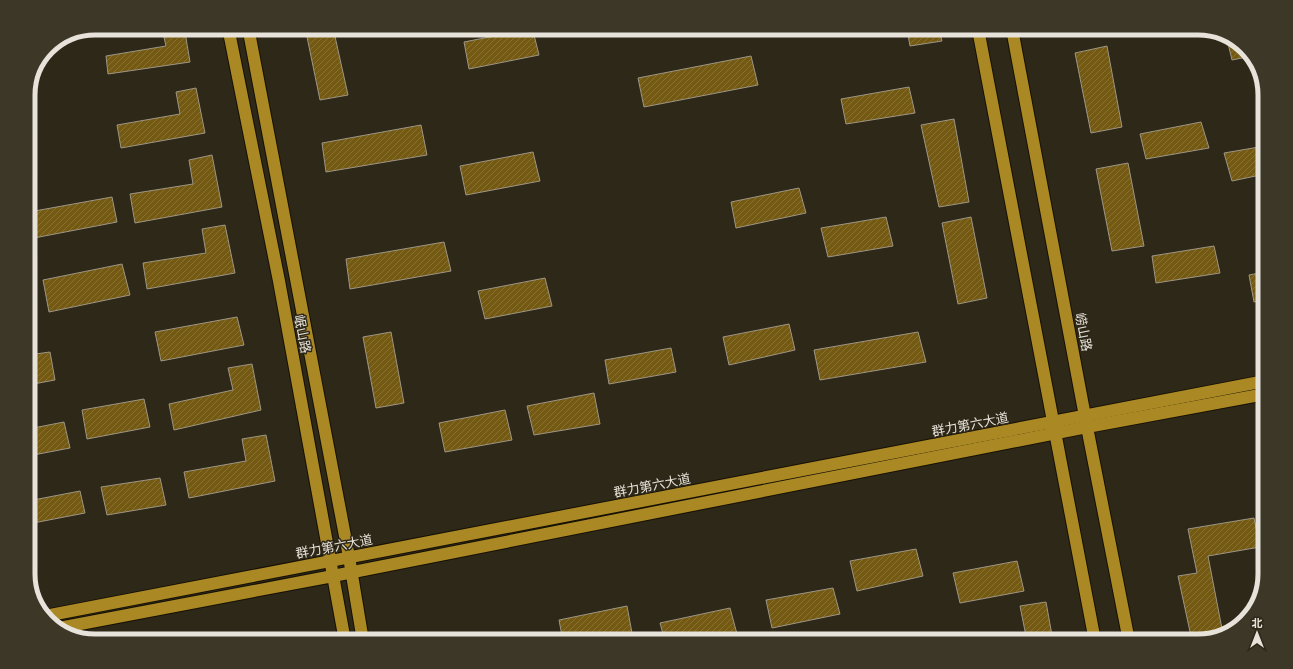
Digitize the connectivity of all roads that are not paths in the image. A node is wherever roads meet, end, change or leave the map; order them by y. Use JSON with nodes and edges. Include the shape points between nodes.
{"nodes":[{"id":1,"x":231,"y":35,"type":"edge"},
{"id":2,"x":249,"y":35,"type":"edge"},
{"id":3,"x":979,"y":35,"type":"edge"},
{"id":4,"x":1013,"y":35,"type":"edge"},
{"id":5,"x":1258,"y":383,"type":"edge"},
{"id":6,"x":1258,"y":395,"type":"edge"},
{"id":7,"x":1086,"y":421,"type":"junction"},
{"id":8,"x":1055,"y":428,"type":"junction"},
{"id":9,"x":349,"y":557,"type":"junction"},
{"id":10,"x":330,"y":561,"type":"junction"},
{"id":11,"x":351,"y":572,"type":"junction"},
{"id":12,"x":333,"y":576,"type":"junction"},
{"id":13,"x":51,"y":615,"type":"edge"},
{"id":14,"x":66,"y":627,"type":"edge"},
{"id":15,"x":344,"y":634,"type":"edge"},
{"id":16,"x":362,"y":634,"type":"edge"},
{"id":17,"x":1094,"y":634,"type":"edge"},
{"id":18,"x":1128,"y":634,"type":"edge"}],
"edges":[{"from":1,"to":10,"type":"main road","name":"岷山路"},
{"from":2,"to":9,"type":"main road","name":"岷山路"},
{"from":3,"to":8,"type":"main road"},
{"from":4,"to":7,"type":"main road","name":"崂山路"},
{"from":5,"to":7,"type":"main road","name":"群力第六大道"},
{"from":6,"to":7,"type":"main road","name":"群力第六大道"},
{"from":7,"to":8,"type":"main road","name":"群力第六大道"},
{"from":7,"to":18,"type":"main road","name":"崂山路"},
{"from":8,"to":9,"type":"main road","name":"群力第六大道"},
{"from":8,"to":11,"type":"main road","name":"群力第六大道"},
{"from":8,"to":17,"type":"main road"},
{"from":9,"to":10,"type":"main road","name":"群力第六大道"},
{"from":9,"to":11,"type":"main road","name":"岷山路"},
{"from":10,"to":12,"type":"main road","name":"岷山路"},
{"from":10,"to":13,"type":"main road","name":"群力第六大道"},
{"from":11,"to":12,"type":"main road","name":"群力第六大道"},
{"from":11,"to":16,"type":"main road","name":"岷山路"},
{"from":12,"to":14,"type":"main road","name":"群力第六大道"},
{"from":12,"to":15,"type":"main road","name":"岷山路"}]}
